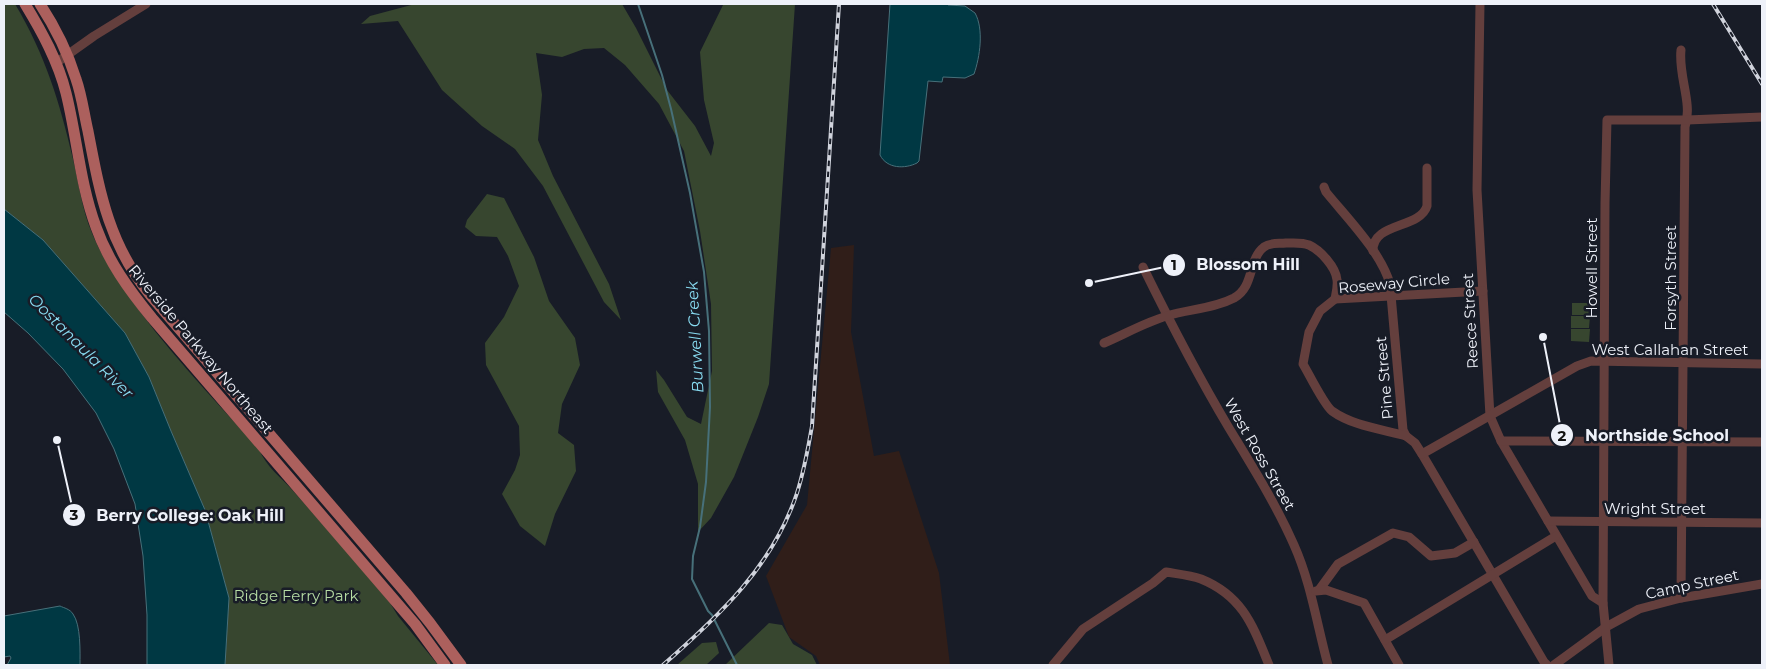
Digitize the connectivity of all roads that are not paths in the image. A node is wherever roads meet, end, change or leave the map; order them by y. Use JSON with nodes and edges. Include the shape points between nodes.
{"nodes":[{"id":1,"x":24,"y":4,"type":"edge"},
{"id":2,"x":40,"y":4,"type":"edge"},
{"id":3,"x":146,"y":4,"type":"edge"},
{"id":4,"x":1480,"y":4,"type":"edge"},
{"id":5,"x":1681,"y":50,"type":"dead end"},
{"id":6,"x":67,"y":54,"type":"junction"},
{"id":7,"x":56,"y":63,"type":"junction"},
{"id":8,"x":1762,"y":117,"type":"edge"},
{"id":9,"x":1687,"y":120,"type":"junction"},
{"id":10,"x":1427,"y":168,"type":"dead end"},
{"id":11,"x":1324,"y":187,"type":"dead end"},
{"id":12,"x":1373,"y":251,"type":"junction"},
{"id":13,"x":1143,"y":267,"type":"dead end"},
{"id":14,"x":1483,"y":290,"type":"junction"},
{"id":15,"x":1390,"y":295,"type":"junction"},
{"id":16,"x":1335,"y":299,"type":"junction"},
{"id":17,"x":1166,"y":316,"type":"junction"},
{"id":18,"x":1104,"y":343,"type":"dead end"},
{"id":19,"x":1604,"y":361,"type":"junction"},
{"id":20,"x":1683,"y":362,"type":"junction"},
{"id":21,"x":1762,"y":364,"type":"edge"},
{"id":22,"x":1490,"y":416,"type":"junction"},
{"id":23,"x":1406,"y":436,"type":"junction"},
{"id":24,"x":1502,"y":441,"type":"junction"},
{"id":25,"x":1604,"y":441,"type":"junction"},
{"id":26,"x":1682,"y":441,"type":"junction"},
{"id":27,"x":1762,"y":442,"type":"edge"},
{"id":28,"x":1422,"y":454,"type":"junction"},
{"id":29,"x":1548,"y":521,"type":"junction"},
{"id":30,"x":1604,"y":521,"type":"junction"},
{"id":31,"x":1682,"y":522,"type":"junction"},
{"id":32,"x":1762,"y":522,"type":"edge"},
{"id":33,"x":1556,"y":536,"type":"junction"},
{"id":34,"x":1474,"y":542,"type":"junction"},
{"id":35,"x":1494,"y":575,"type":"junction"},
{"id":36,"x":1762,"y":584,"type":"edge"},
{"id":37,"x":1315,"y":591,"type":"junction"},
{"id":38,"x":1681,"y":598,"type":"junction"},
{"id":39,"x":1603,"y":603,"type":"junction"},
{"id":40,"x":1606,"y":627,"type":"junction"},
{"id":41,"x":1385,"y":640,"type":"junction"},
{"id":42,"x":445,"y":665,"type":"edge"},
{"id":43,"x":461,"y":665,"type":"edge"},
{"id":44,"x":1053,"y":665,"type":"edge"},
{"id":45,"x":1269,"y":665,"type":"edge"},
{"id":46,"x":1328,"y":665,"type":"edge"},
{"id":47,"x":1399,"y":665,"type":"edge"},
{"id":48,"x":1547,"y":665,"type":"edge"},
{"id":49,"x":1554,"y":665,"type":"edge"},
{"id":50,"x":1609,"y":665,"type":"edge"}],
"edges":[{"from":1,"to":7,"type":"main road","name":"Riverside Parkway Northeast"},
{"from":2,"to":6,"type":"main road","name":"Riverside Parkway Northeast"},
{"from":3,"to":6,"type":"street"},
{"from":4,"to":14,"type":"street","name":"Reece Street","via":[[1478,190]]},
{"from":5,"to":9,"type":"street","name":"Forsyth Street","via":[[1679,64]]},
{"from":6,"to":7,"type":"street"},
{"from":6,"to":43,"type":"main road","name":"Riverside Parkway Northeast","via":[[80,93],[105,212],[130,267],[151,296],[406,593]]},
{"from":7,"to":42,"type":"main road","name":"Riverside Parkway Northeast","via":[[66,94],[95,226],[122,279],[415,624]]},
{"from":8,"to":9,"type":"street"},
{"from":9,"to":19,"type":"street","name":"Howell Street","via":[[1608,120]]},
{"from":9,"to":20,"type":"street","name":"Forsyth Street"},
{"from":10,"to":12,"type":"street","via":[[1425,212],[1383,233],[1374,242]]},
{"from":11,"to":12,"type":"street","name":"Pine Street"},
{"from":12,"to":15,"type":"street","name":"Pine Street","via":[[1387,274]]},
{"from":13,"to":17,"type":"street","name":"West Ross Street"},
{"from":14,"to":15,"type":"street","name":"Roseway Circle"},
{"from":14,"to":22,"type":"street","name":"Reece Street"},
{"from":15,"to":16,"type":"street","name":"Roseway Circle"},
{"from":15,"to":23,"type":"street","name":"Pine Street","via":[[1402,423]]},
{"from":16,"to":17,"type":"street","via":[[1337,280],[1317,250],[1302,243],[1273,243],[1259,252],[1247,284],[1234,298],[1214,306]]},
{"from":16,"to":23,"type":"street","name":"Roseway Circle","via":[[1320,311],[1309,332],[1303,364],[1330,410],[1362,426]]},
{"from":17,"to":18,"type":"street"},
{"from":17,"to":37,"type":"street","name":"West Ross Street","via":[[1273,501]]},
{"from":19,"to":20,"type":"street","name":"West Callahan Street"},
{"from":19,"to":22,"type":"street","name":"West Callahan Street","via":[[1577,366]]},
{"from":19,"to":25,"type":"street","name":"Howell Street"},
{"from":20,"to":21,"type":"street","name":"West Callahan Street"},
{"from":20,"to":26,"type":"street","name":"Forsyth Street"},
{"from":22,"to":24,"type":"street","name":"Reece Street"},
{"from":22,"to":28,"type":"street","name":"West Callahan Street"},
{"from":23,"to":28,"type":"street","name":"Pine Street"},
{"from":24,"to":25,"type":"street"},
{"from":24,"to":29,"type":"street","name":"Reece Street"},
{"from":25,"to":26,"type":"street"},
{"from":25,"to":30,"type":"street","name":"Howell Street"},
{"from":26,"to":27,"type":"street"},
{"from":26,"to":31,"type":"street","name":"Forsyth Street"},
{"from":28,"to":34,"type":"street","name":"Pine Street"},
{"from":29,"to":30,"type":"street","name":"Wright Street"},
{"from":29,"to":33,"type":"street","name":"Reece Street"},
{"from":30,"to":31,"type":"street","name":"Wright Street"},
{"from":30,"to":39,"type":"street","name":"Howell Street"},
{"from":31,"to":32,"type":"street","name":"Wright Street"},
{"from":31,"to":38,"type":"street","name":"Forsyth Street"},
{"from":33,"to":35,"type":"street"},
{"from":33,"to":39,"type":"street","name":"Reece Street","via":[[1592,596]]},
{"from":34,"to":35,"type":"street","name":"Pine Street"},
{"from":34,"to":37,"type":"street","via":[[1455,553],[1431,556],[1409,537],[1392,533],[1338,564]]},
{"from":35,"to":41,"type":"street"},
{"from":35,"to":48,"type":"street","name":"Pine Street"},
{"from":36,"to":38,"type":"street","name":"Camp Street"},
{"from":37,"to":41,"type":"street","via":[[1326,590],[1364,603]]},
{"from":37,"to":46,"type":"street","name":"West Ross Street"},
{"from":38,"to":40,"type":"street","name":"Camp Street","via":[[1638,609]]},
{"from":39,"to":40,"type":"street","name":"Howell Street"},
{"from":40,"to":49,"type":"street","name":"Camp Street"},
{"from":40,"to":50,"type":"street","name":"Howell Street"},
{"from":41,"to":47,"type":"street"},
{"from":44,"to":45,"type":"street","via":[[1083,629],[1166,572],[1200,579],[1228,593],[1245,612]]}]}
